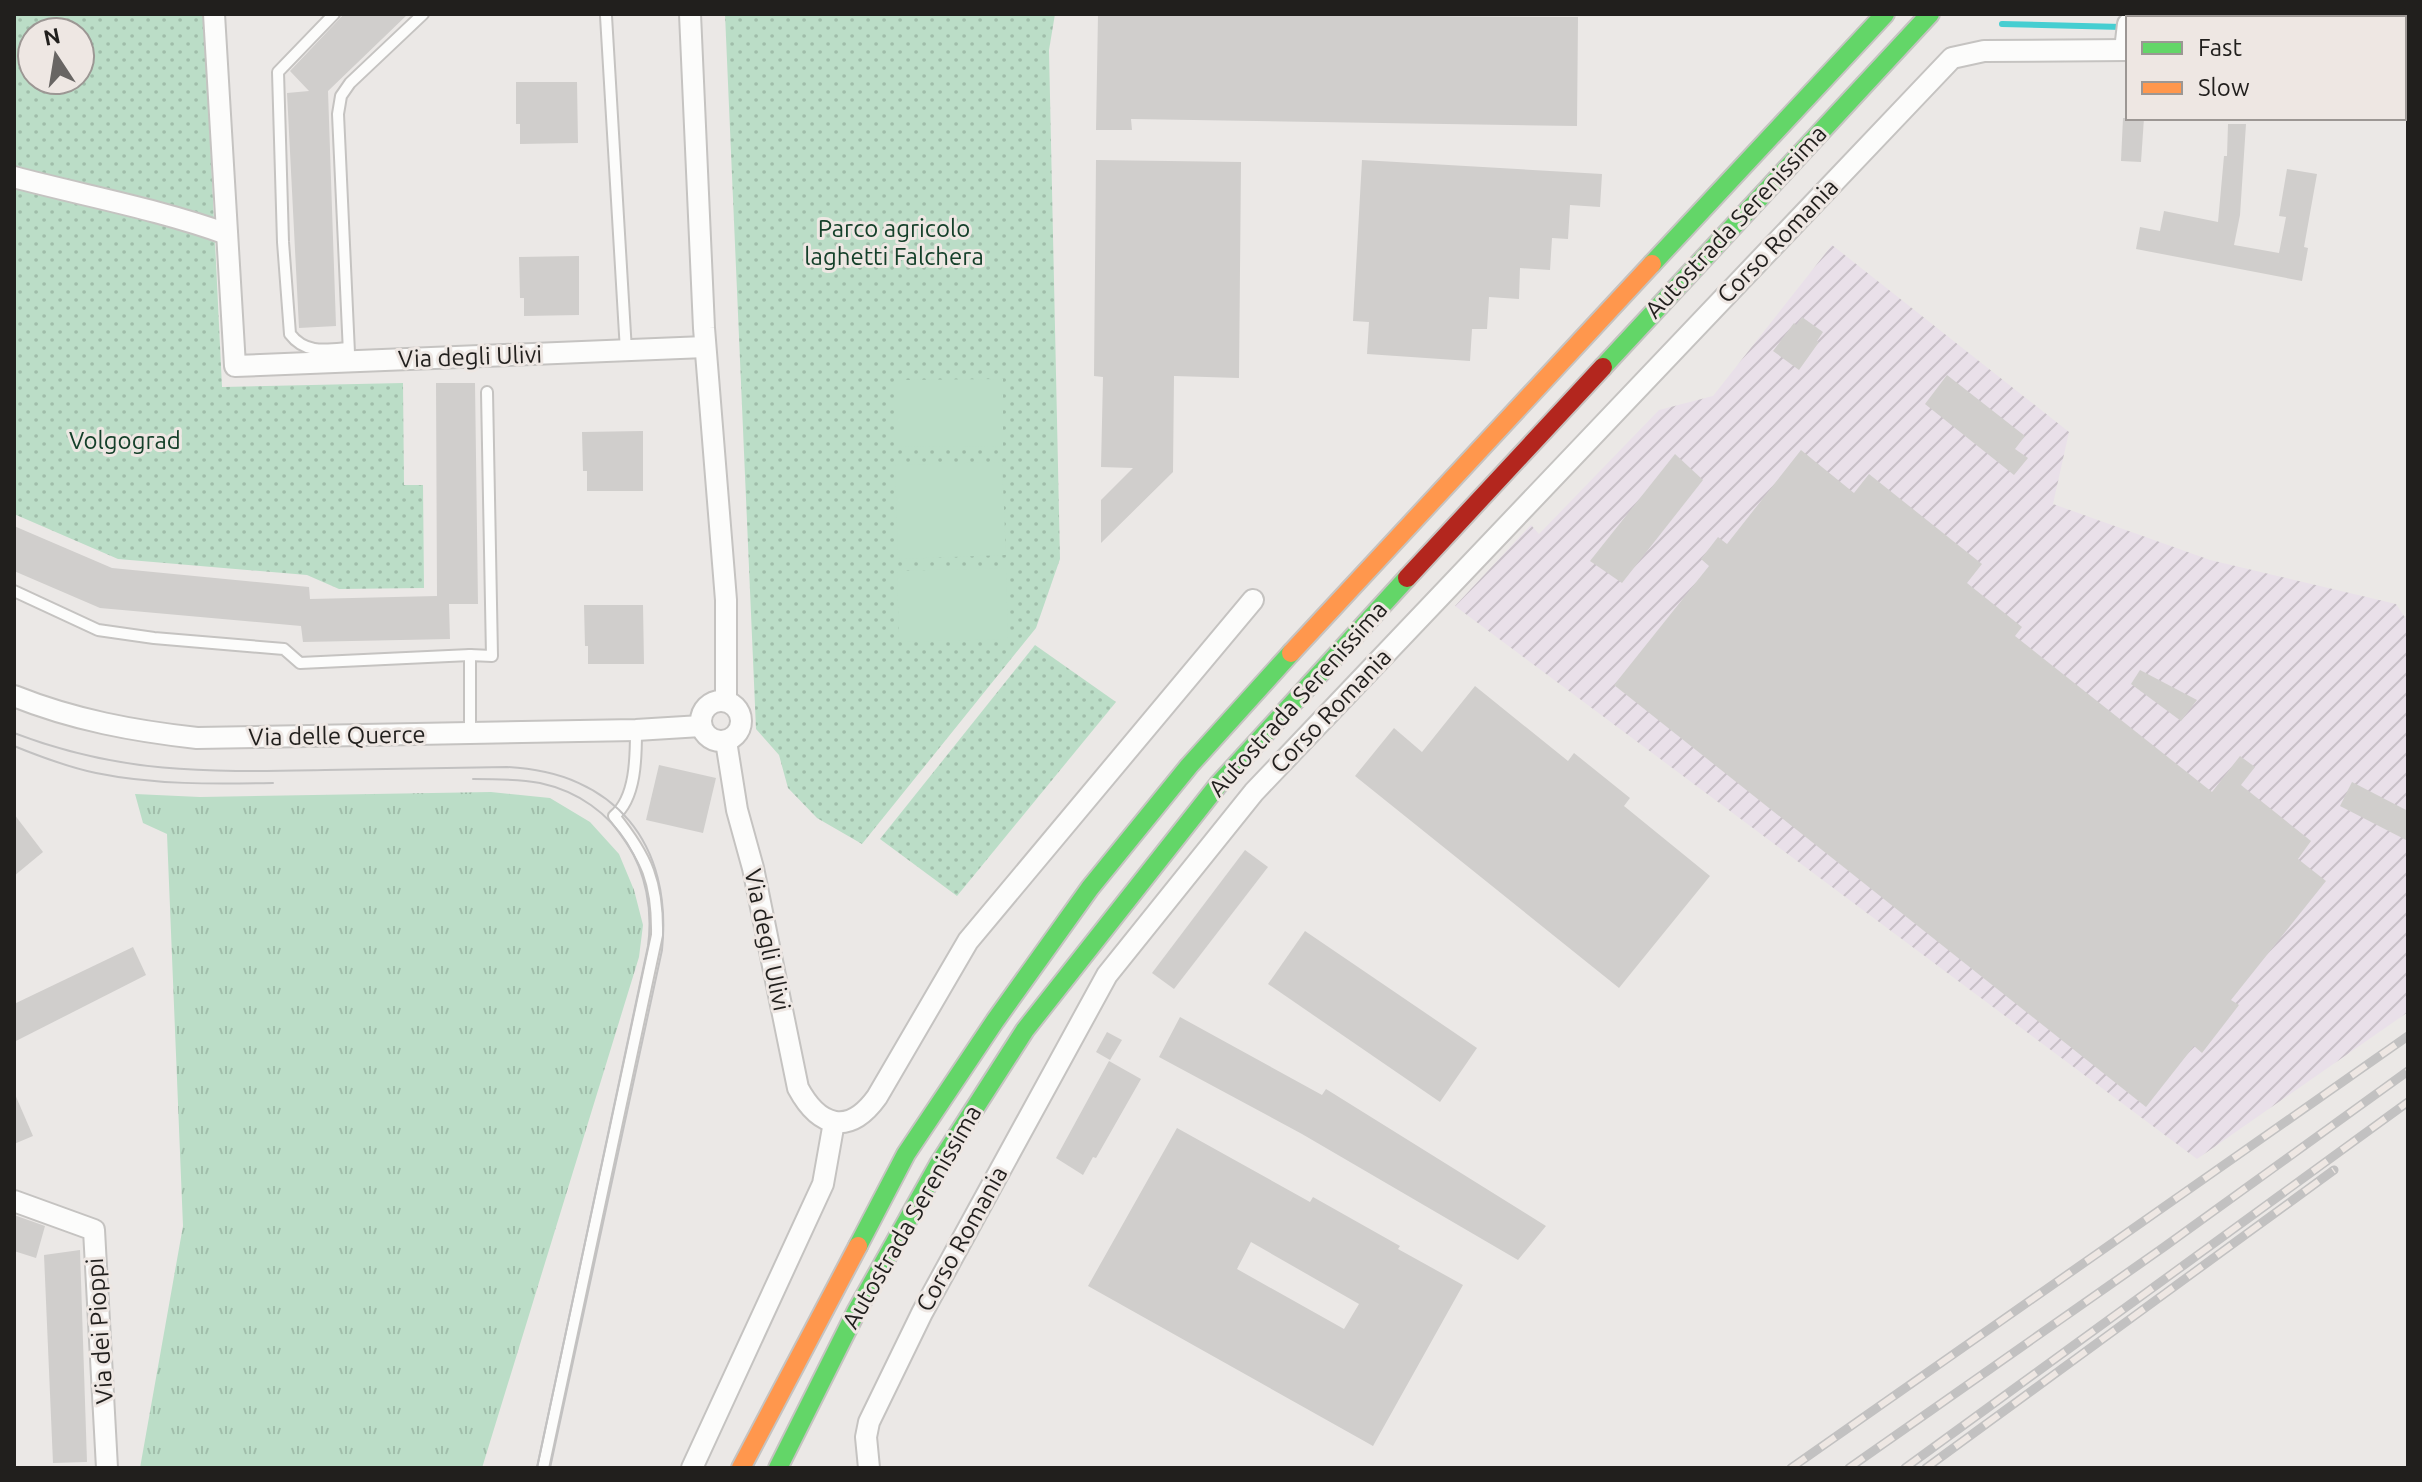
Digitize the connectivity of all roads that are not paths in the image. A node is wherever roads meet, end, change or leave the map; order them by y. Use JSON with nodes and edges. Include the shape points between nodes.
{"nodes":[{"id":1,"x":214,"y":14,"type":"edge"},
{"id":2,"x":334,"y":14,"type":"edge"},
{"id":3,"x":423,"y":14,"type":"edge"},
{"id":4,"x":690,"y":14,"type":"edge"},
{"id":5,"x":1885,"y":14,"type":"edge"},
{"id":6,"x":1930,"y":14,"type":"edge"},
{"id":7,"x":606,"y":16,"type":"dead end"},
{"id":8,"x":2126,"y":50,"type":"edge"},
{"id":9,"x":14,"y":177,"type":"edge"},
{"id":10,"x":227,"y":234,"type":"junction"},
{"id":11,"x":705,"y":347,"type":"junction"},
{"id":12,"x":626,"y":351,"type":"junction"},
{"id":13,"x":349,"y":355,"type":"junction"},
{"id":14,"x":487,"y":392,"type":"dead end"},
{"id":15,"x":14,"y":591,"type":"edge"},
{"id":16,"x":1253,"y":600,"type":"dead end"},
{"id":17,"x":470,"y":655,"type":"junction"},
{"id":18,"x":726,"y":673,"type":"junction"},
{"id":19,"x":14,"y":696,"type":"edge"},
{"id":20,"x":726,"y":701,"type":"junction"},
{"id":21,"x":701,"y":726,"type":"junction"},
{"id":22,"x":666,"y":729,"type":"junction"},
{"id":23,"x":636,"y":730,"type":"junction"},
{"id":24,"x":470,"y":733,"type":"junction"},
{"id":25,"x":726,"y":741,"type":"junction"},
{"id":26,"x":834,"y":1122,"type":"junction"},
{"id":27,"x":14,"y":1201,"type":"edge"},
{"id":28,"x":107,"y":1468,"type":"edge"},
{"id":29,"x":543,"y":1468,"type":"edge"},
{"id":30,"x":692,"y":1468,"type":"edge"},
{"id":31,"x":741,"y":1468,"type":"edge"},
{"id":32,"x":778,"y":1468,"type":"edge"},
{"id":33,"x":869,"y":1468,"type":"edge"}],
"edges":[{"from":1,"to":10,"type":"street"},
{"from":2,"to":13,"type":"lane","via":[[278,72],[283,242],[290,334],[316,351]]},
{"from":3,"to":13,"type":"lane","via":[[341,96]]},
{"from":4,"to":11,"type":"street"},
{"from":5,"to":31,"type":"highway","name":"Autostrada Serenissima","via":[[1295,648],[1090,888],[906,1154]]},
{"from":6,"to":32,"type":"highway","name":"Autostrada Serenissima","via":[[1322,670],[1218,785],[1122,906],[1025,1030],[939,1164],[856,1312]]},
{"from":7,"to":12,"type":"lane"},
{"from":8,"to":33,"type":"street","name":"Corso Romania","via":[[1984,51],[1952,58],[1254,792],[1107,975],[922,1313],[869,1422]]},
{"from":9,"to":10,"type":"street"},
{"from":10,"to":13,"type":"street","name":"Via degli Ulivi","via":[[235,366]]},
{"from":11,"to":12,"type":"street","name":"Via degli Ulivi"},
{"from":11,"to":18,"type":"street","via":[[726,600]]},
{"from":12,"to":13,"type":"street","name":"Via degli Ulivi"},
{"from":14,"to":17,"type":"lane","via":[[492,656]]},
{"from":15,"to":17,"type":"lane","via":[[98,630],[284,649],[300,663]]},
{"from":16,"to":26,"type":"street","via":[[968,941],[869,1108],[855,1120]]},
{"from":17,"to":24,"type":"lane"},
{"from":18,"to":20,"type":"street"},
{"from":18,"to":22,"type":"street","via":[[704,702]]},
{"from":19,"to":24,"type":"street","name":"Via delle Querce","via":[[58,713],[135,731],[197,738]]},
{"from":20,"to":21,"type":"street","via":[[707,707]]},
{"from":20,"to":25,"type":"street","via":[[741,716],[741,727]]},
{"from":21,"to":22,"type":"street","name":"Via delle Querce"},
{"from":21,"to":25,"type":"street","via":[[715,741]]},
{"from":22,"to":23,"type":"street","name":"Via delle Querce"},
{"from":23,"to":24,"type":"street","name":"Via delle Querce"},
{"from":23,"to":29,"type":"lane","via":[[628,798],[614,816],[646,861],[656,899],[657,935]]},
{"from":25,"to":26,"type":"street","name":"Via degli Ulivi","via":[[798,1088],[816,1115]]},
{"from":26,"to":30,"type":"street","via":[[823,1184]]},
{"from":27,"to":28,"type":"street","name":"Via dei Pioppi","via":[[94,1230]]}]}
